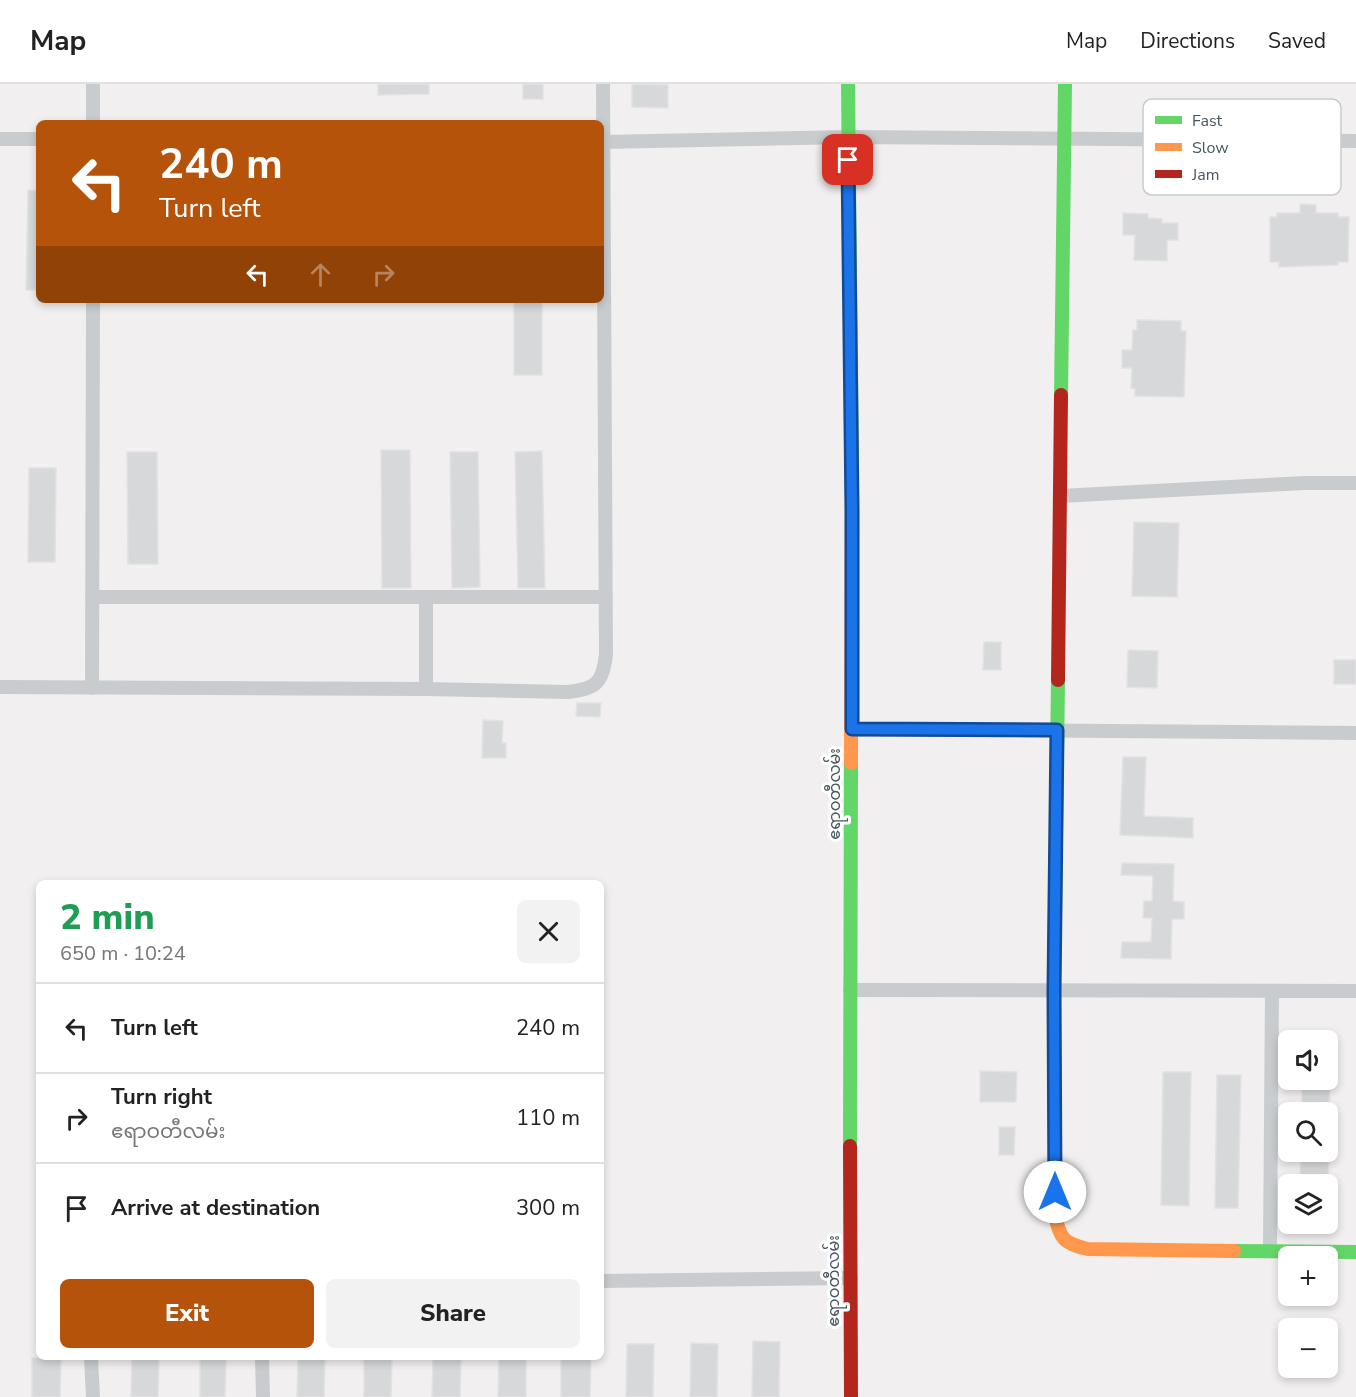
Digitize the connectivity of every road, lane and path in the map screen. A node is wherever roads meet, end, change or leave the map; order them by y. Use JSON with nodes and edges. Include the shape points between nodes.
{"nodes":[{"id":1,"x":93,"y":84,"type":"edge"},
{"id":2,"x":603,"y":84,"type":"edge"},
{"id":3,"x":848,"y":84,"type":"edge"},
{"id":4,"x":1065,"y":84,"type":"edge"},
{"id":5,"x":93,"y":120,"type":"edge"},
{"id":6,"x":602,"y":120,"type":"edge"},
{"id":7,"x":848,"y":137,"type":"junction"},
{"id":8,"x":1065,"y":138,"type":"junction"},
{"id":9,"x":0,"y":139,"type":"edge"},
{"id":10,"x":36,"y":139,"type":"edge"},
{"id":11,"x":1143,"y":139,"type":"edge"},
{"id":12,"x":1341,"y":141,"type":"edge"},
{"id":13,"x":1356,"y":141,"type":"edge"},
{"id":14,"x":604,"y":142,"type":"edge"},
{"id":15,"x":93,"y":303,"type":"edge"},
{"id":16,"x":603,"y":303,"type":"edge"},
{"id":17,"x":1356,"y":483,"type":"edge"},
{"id":18,"x":1060,"y":496,"type":"junction"},
{"id":19,"x":92,"y":597,"type":"junction"},
{"id":20,"x":426,"y":597,"type":"junction"},
{"id":21,"x":606,"y":597,"type":"junction"},
{"id":22,"x":0,"y":687,"type":"edge"},
{"id":23,"x":92,"y":688,"type":"junction"},
{"id":24,"x":426,"y":689,"type":"junction"},
{"id":25,"x":852,"y":729,"type":"junction"},
{"id":26,"x":1057,"y":730,"type":"junction"},
{"id":27,"x":1356,"y":733,"type":"edge"},
{"id":28,"x":850,"y":990,"type":"junction"},
{"id":29,"x":1054,"y":991,"type":"junction"},
{"id":30,"x":1272,"y":991,"type":"junction"},
{"id":31,"x":1356,"y":991,"type":"edge"},
{"id":32,"x":1270,"y":1251,"type":"junction"},
{"id":33,"x":1356,"y":1252,"type":"edge"},
{"id":34,"x":851,"y":1278,"type":"junction"},
{"id":35,"x":604,"y":1281,"type":"edge"},
{"id":36,"x":91,"y":1360,"type":"edge"},
{"id":37,"x":262,"y":1360,"type":"edge"},
{"id":38,"x":93,"y":1397,"type":"edge"},
{"id":39,"x":263,"y":1397,"type":"edge"},
{"id":40,"x":851,"y":1397,"type":"edge"}],
"edges":[{"from":1,"to":5,"type":"street"},
{"from":2,"to":6,"type":"street"},
{"from":3,"to":7,"type":"street","name":"ဧရာဝတီလမ်း"},
{"from":4,"to":8,"type":"street"},
{"from":7,"to":8,"type":"street"},
{"from":7,"to":14,"type":"street"},
{"from":7,"to":25,"type":"street","name":"ဧရာဝတီလမ်း"},
{"from":8,"to":11,"type":"street"},
{"from":8,"to":18,"type":"street"},
{"from":9,"to":10,"type":"street"},
{"from":12,"to":13,"type":"street"},
{"from":15,"to":19,"type":"street"},
{"from":16,"to":21,"type":"street"},
{"from":17,"to":18,"type":"street"},
{"from":18,"to":26,"type":"street"},
{"from":19,"to":20,"type":"street"},
{"from":19,"to":23,"type":"street"},
{"from":20,"to":21,"type":"street"},
{"from":20,"to":24,"type":"street"},
{"from":21,"to":24,"type":"street","via":[[604,670],[586,690]]},
{"from":22,"to":23,"type":"street"},
{"from":23,"to":24,"type":"street"},
{"from":25,"to":26,"type":"street"},
{"from":25,"to":28,"type":"street","name":"ဧရာဝတီလမ်း"},
{"from":26,"to":27,"type":"street"},
{"from":26,"to":29,"type":"street"},
{"from":28,"to":29,"type":"street"},
{"from":28,"to":34,"type":"street","name":"ဧရာဝတီလမ်း"},
{"from":29,"to":30,"type":"street"},
{"from":29,"to":32,"type":"street","via":[[1055,1214],[1063,1240],[1088,1249]]},
{"from":30,"to":31,"type":"street"},
{"from":30,"to":32,"type":"street"},
{"from":32,"to":33,"type":"street"},
{"from":34,"to":35,"type":"street"},
{"from":34,"to":40,"type":"street","name":"ဧရာဝတီလမ်း"},
{"from":36,"to":38,"type":"street"},
{"from":37,"to":39,"type":"street"}]}
